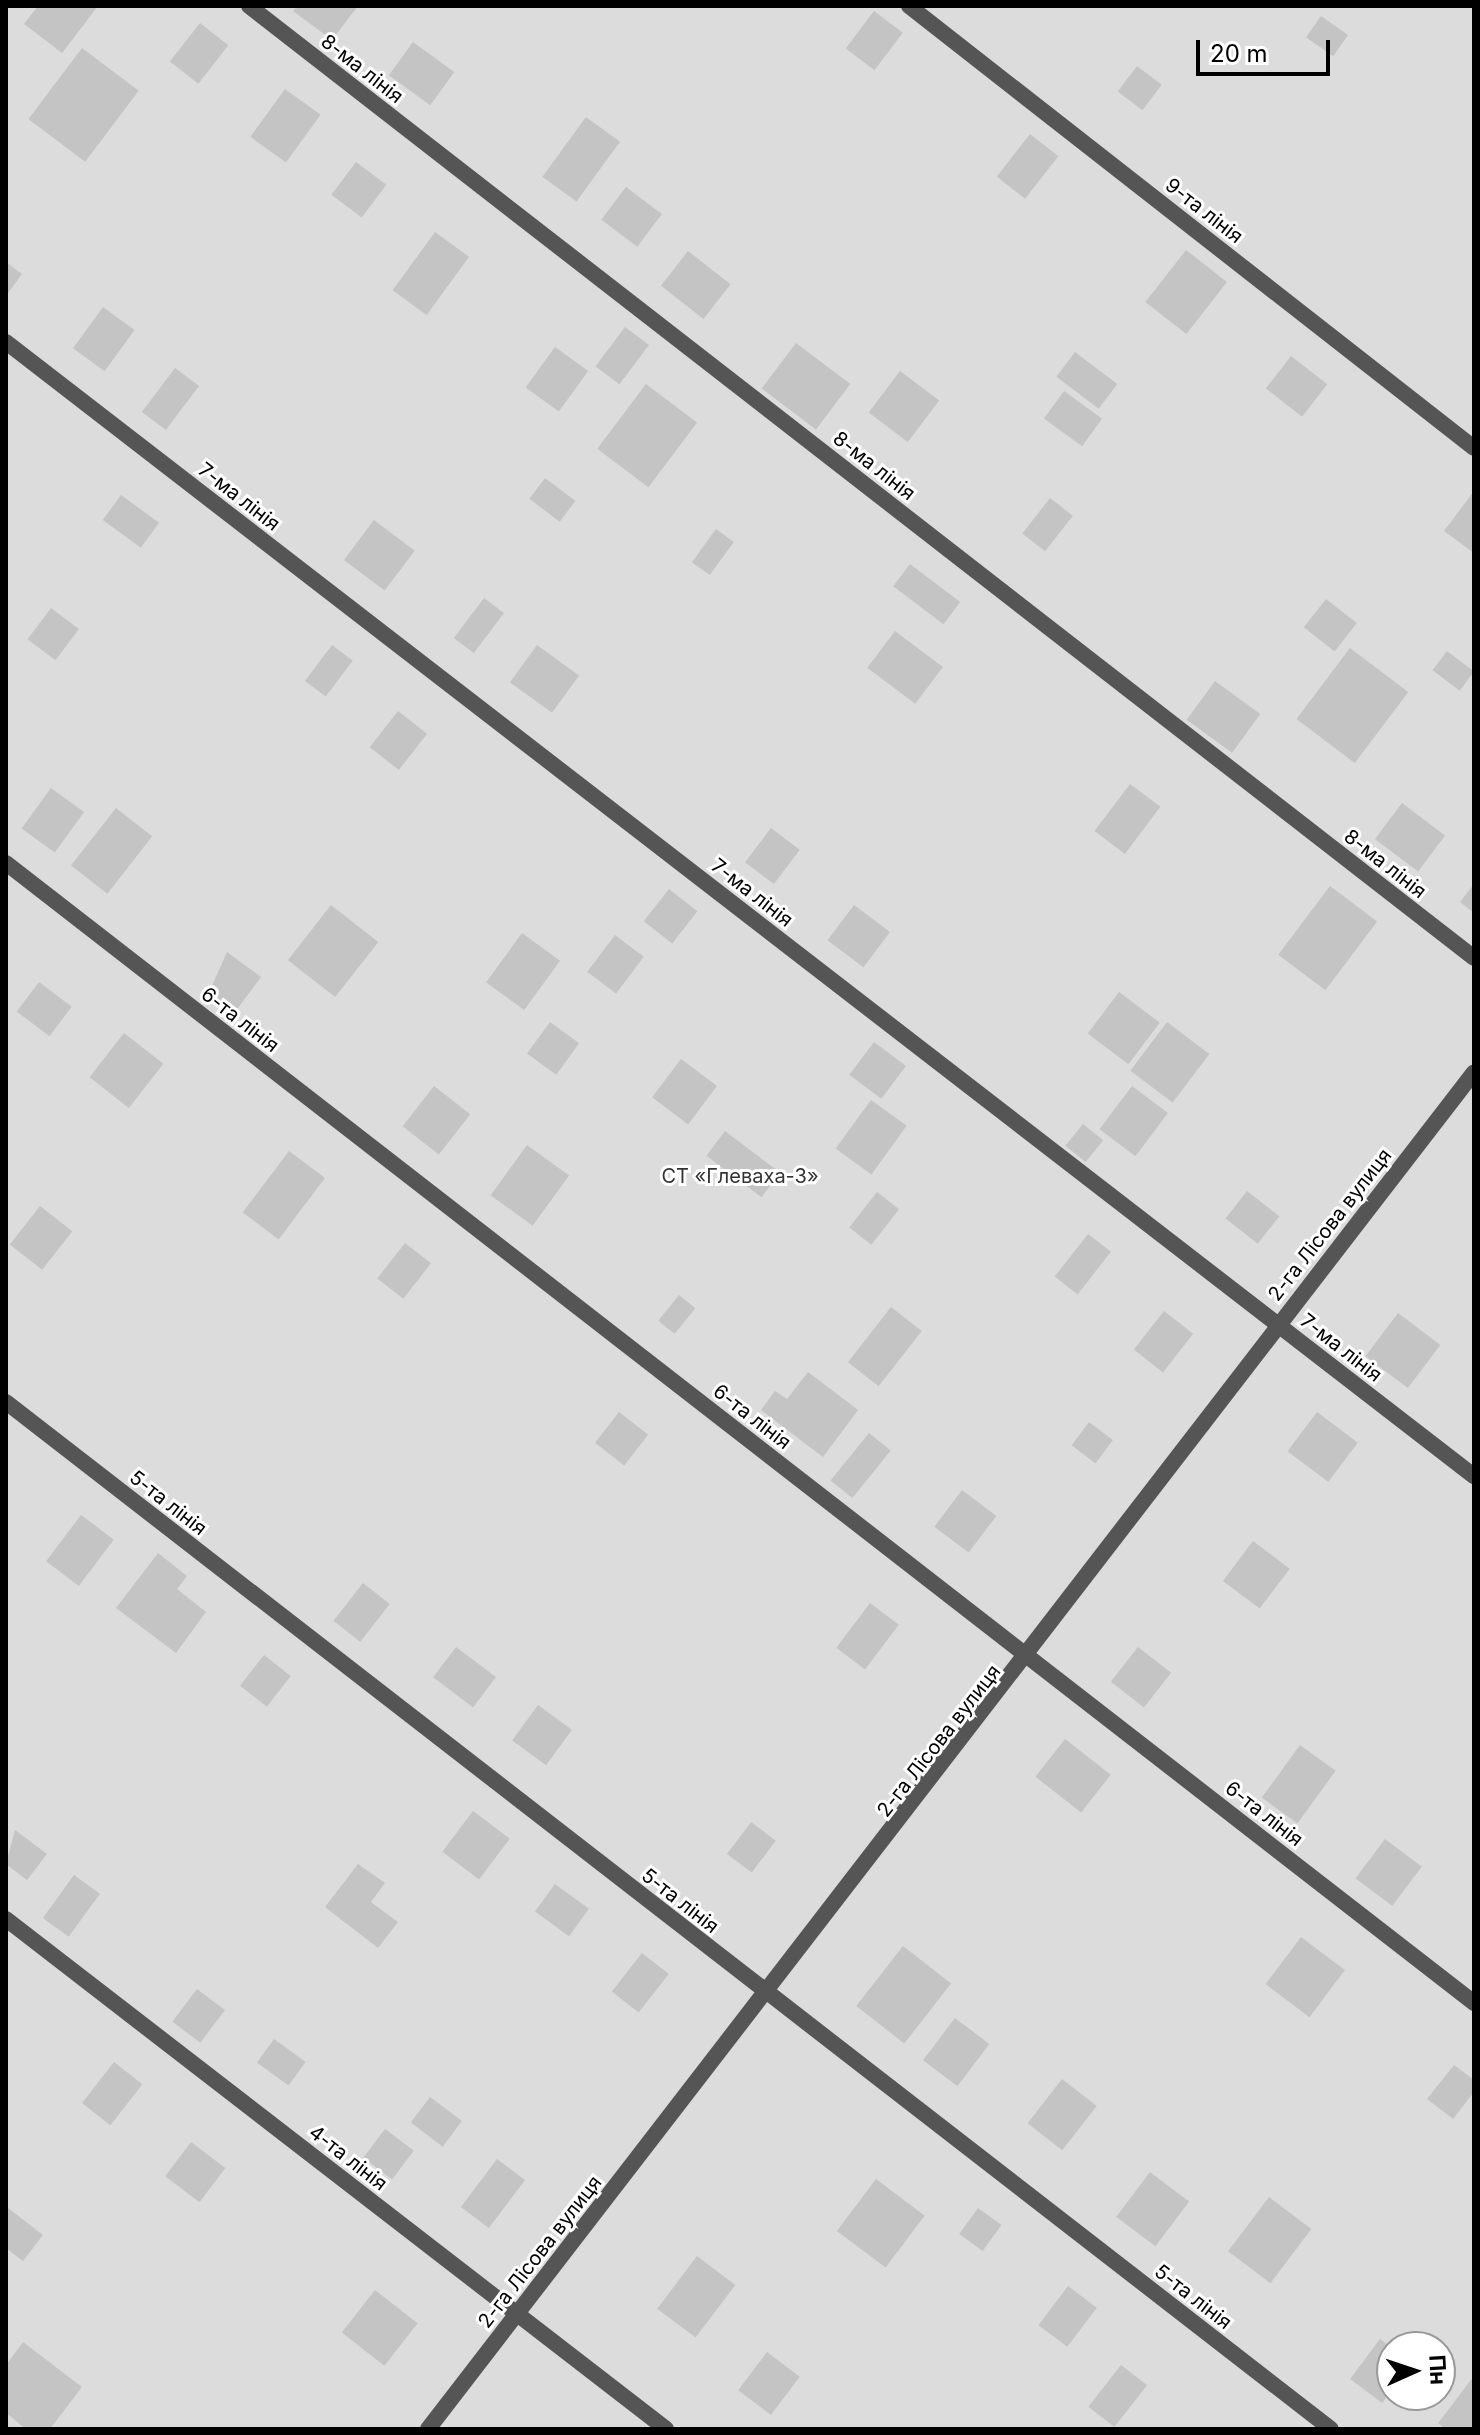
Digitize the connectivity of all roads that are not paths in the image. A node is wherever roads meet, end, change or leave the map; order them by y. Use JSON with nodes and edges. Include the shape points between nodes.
{"nodes":[{"id":1,"x":249,"y":6,"type":"edge"},
{"id":2,"x":909,"y":6,"type":"edge"},
{"id":3,"x":6,"y":342,"type":"edge"},
{"id":4,"x":1474,"y":448,"type":"edge"},
{"id":5,"x":6,"y":863,"type":"edge"},
{"id":6,"x":1474,"y":958,"type":"edge"},
{"id":7,"x":1474,"y":1072,"type":"edge"},
{"id":8,"x":1278,"y":1324,"type":"junction"},
{"id":9,"x":6,"y":1402,"type":"edge"},
{"id":10,"x":1474,"y":1476,"type":"edge"},
{"id":11,"x":1029,"y":1657,"type":"junction"},
{"id":12,"x":6,"y":1919,"type":"edge"},
{"id":13,"x":767,"y":1994,"type":"junction"},
{"id":14,"x":1474,"y":2003,"type":"edge"},
{"id":15,"x":517,"y":2315,"type":"junction"},
{"id":16,"x":428,"y":2429,"type":"edge"},
{"id":17,"x":666,"y":2429,"type":"edge"},
{"id":18,"x":1331,"y":2429,"type":"edge"}],
"edges":[{"from":1,"to":6,"type":"street","name":"8-ма лінія"},
{"from":2,"to":4,"type":"street","name":"9-та лінія"},
{"from":3,"to":8,"type":"street","name":"7-ма лінія"},
{"from":5,"to":11,"type":"street","name":"6-та лінія"},
{"from":7,"to":8,"type":"street","name":"2-га Лісова вулиця"},
{"from":8,"to":10,"type":"street","name":"7-ма лінія"},
{"from":8,"to":11,"type":"street","name":"2-га Лісова вулиця"},
{"from":9,"to":13,"type":"street","name":"5-та лінія"},
{"from":11,"to":13,"type":"street","name":"2-га Лісова вулиця"},
{"from":11,"to":14,"type":"street","name":"6-та лінія"},
{"from":12,"to":15,"type":"street","name":"4-та лінія"},
{"from":13,"to":15,"type":"street","name":"2-га Лісова вулиця"},
{"from":13,"to":18,"type":"street","name":"5-та лінія"},
{"from":15,"to":16,"type":"street","name":"2-га Лісова вулиця"},
{"from":15,"to":17,"type":"street","name":"4-та лінія"}]}
